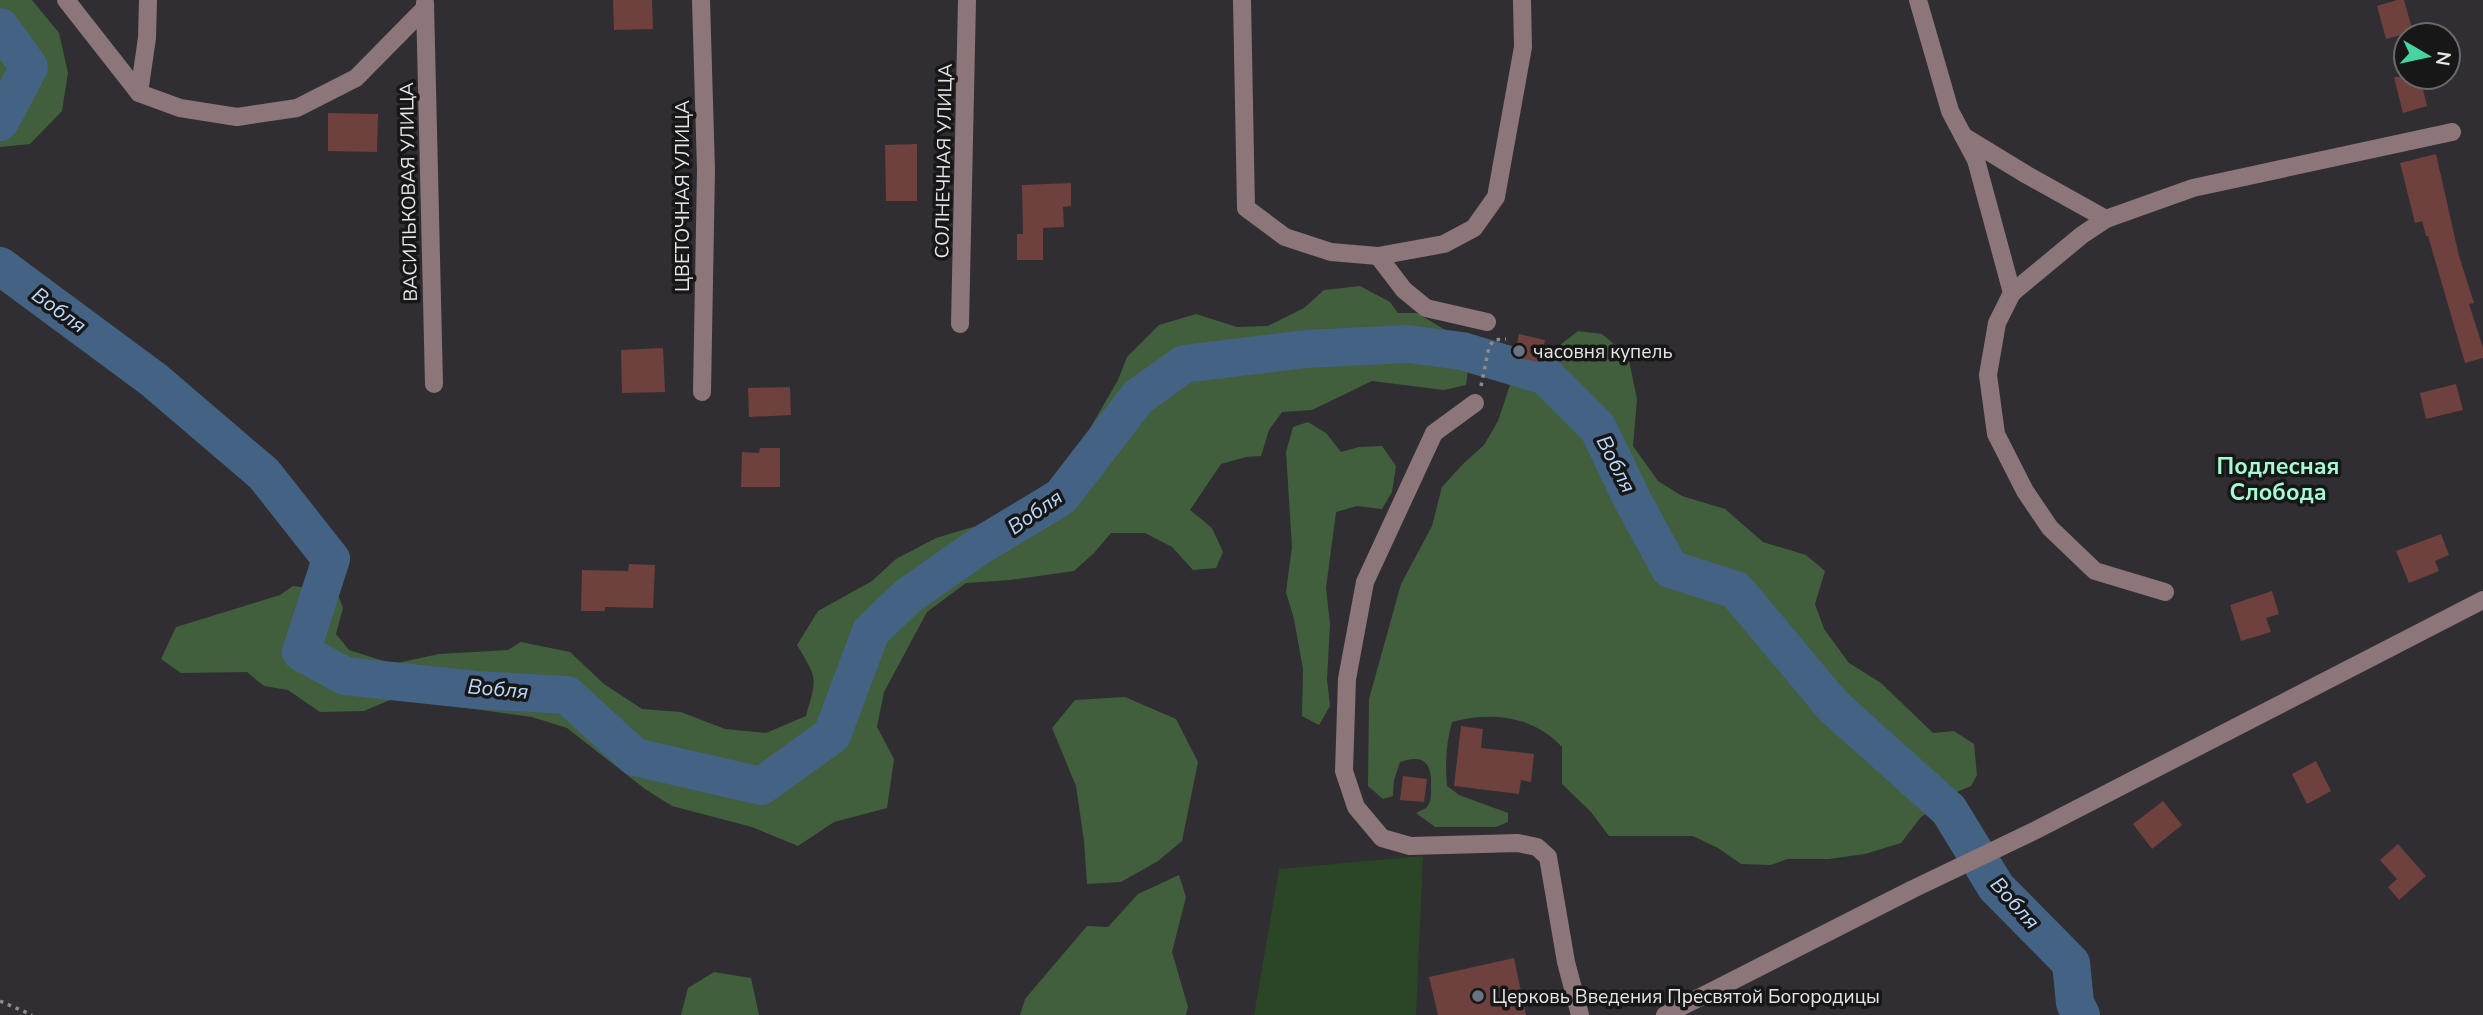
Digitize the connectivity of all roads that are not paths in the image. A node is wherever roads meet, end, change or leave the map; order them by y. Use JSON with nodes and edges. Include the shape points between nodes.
{"nodes":[{"id":1,"x":66,"y":0,"type":"edge"},
{"id":2,"x":148,"y":0,"type":"edge"},
{"id":3,"x":701,"y":0,"type":"edge"},
{"id":4,"x":967,"y":0,"type":"edge"},
{"id":5,"x":1242,"y":0,"type":"edge"},
{"id":6,"x":1522,"y":0,"type":"edge"},
{"id":7,"x":1917,"y":0,"type":"edge"},
{"id":8,"x":425,"y":4,"type":"edge"},
{"id":9,"x":139,"y":93,"type":"junction"},
{"id":10,"x":2452,"y":132,"type":"dead end"},
{"id":11,"x":1964,"y":136,"type":"junction"},
{"id":12,"x":2106,"y":219,"type":"junction"},
{"id":13,"x":1378,"y":256,"type":"junction"},
{"id":14,"x":2012,"y":293,"type":"junction"},
{"id":15,"x":1488,"y":322,"type":"dead end"},
{"id":16,"x":960,"y":324,"type":"dead end"},
{"id":17,"x":434,"y":384,"type":"dead end"},
{"id":18,"x":702,"y":392,"type":"dead end"},
{"id":19,"x":1475,"y":402,"type":"dead end"},
{"id":20,"x":2165,"y":592,"type":"dead end"},
{"id":21,"x":2483,"y":600,"type":"edge"},
{"id":22,"x":1580,"y":1015,"type":"edge"},
{"id":23,"x":1665,"y":1015,"type":"edge"}],
"edges":[{"from":1,"to":9,"type":"street"},
{"from":2,"to":9,"type":"street"},
{"from":3,"to":18,"type":"street","name":"ЦВЕТОЧНАЯ УЛИЦА","via":[[706,170]]},
{"from":4,"to":16,"type":"street","name":"СОЛНЕЧНАЯ УЛИЦА"},
{"from":5,"to":13,"type":"street","via":[[1246,208],[1285,237],[1331,251]]},
{"from":6,"to":13,"type":"street","via":[[1523,47],[1496,197],[1474,228],[1444,244]]},
{"from":7,"to":11,"type":"street","via":[[1950,111]]},
{"from":8,"to":9,"type":"street","via":[[356,78],[297,108],[237,117],[180,108]]},
{"from":8,"to":17,"type":"street","name":"ВАСИЛЬКОВАЯ УЛИЦА"},
{"from":10,"to":12,"type":"street","via":[[2193,188]]},
{"from":11,"to":12,"type":"street"},
{"from":11,"to":14,"type":"street","via":[[1976,160]]},
{"from":12,"to":14,"type":"street"},
{"from":13,"to":15,"type":"street","via":[[1404,290],[1426,308]]},
{"from":14,"to":20,"type":"street","via":[[1997,323],[1988,374],[1996,434],[2025,491],[2050,528],[2095,571]]},
{"from":19,"to":22,"type":"street","via":[[1434,433],[1365,582],[1347,679],[1344,771],[1356,807],[1382,838],[1410,846],[1518,843],[1538,847],[1548,857]]},
{"from":21,"to":23,"type":"street"}]}
